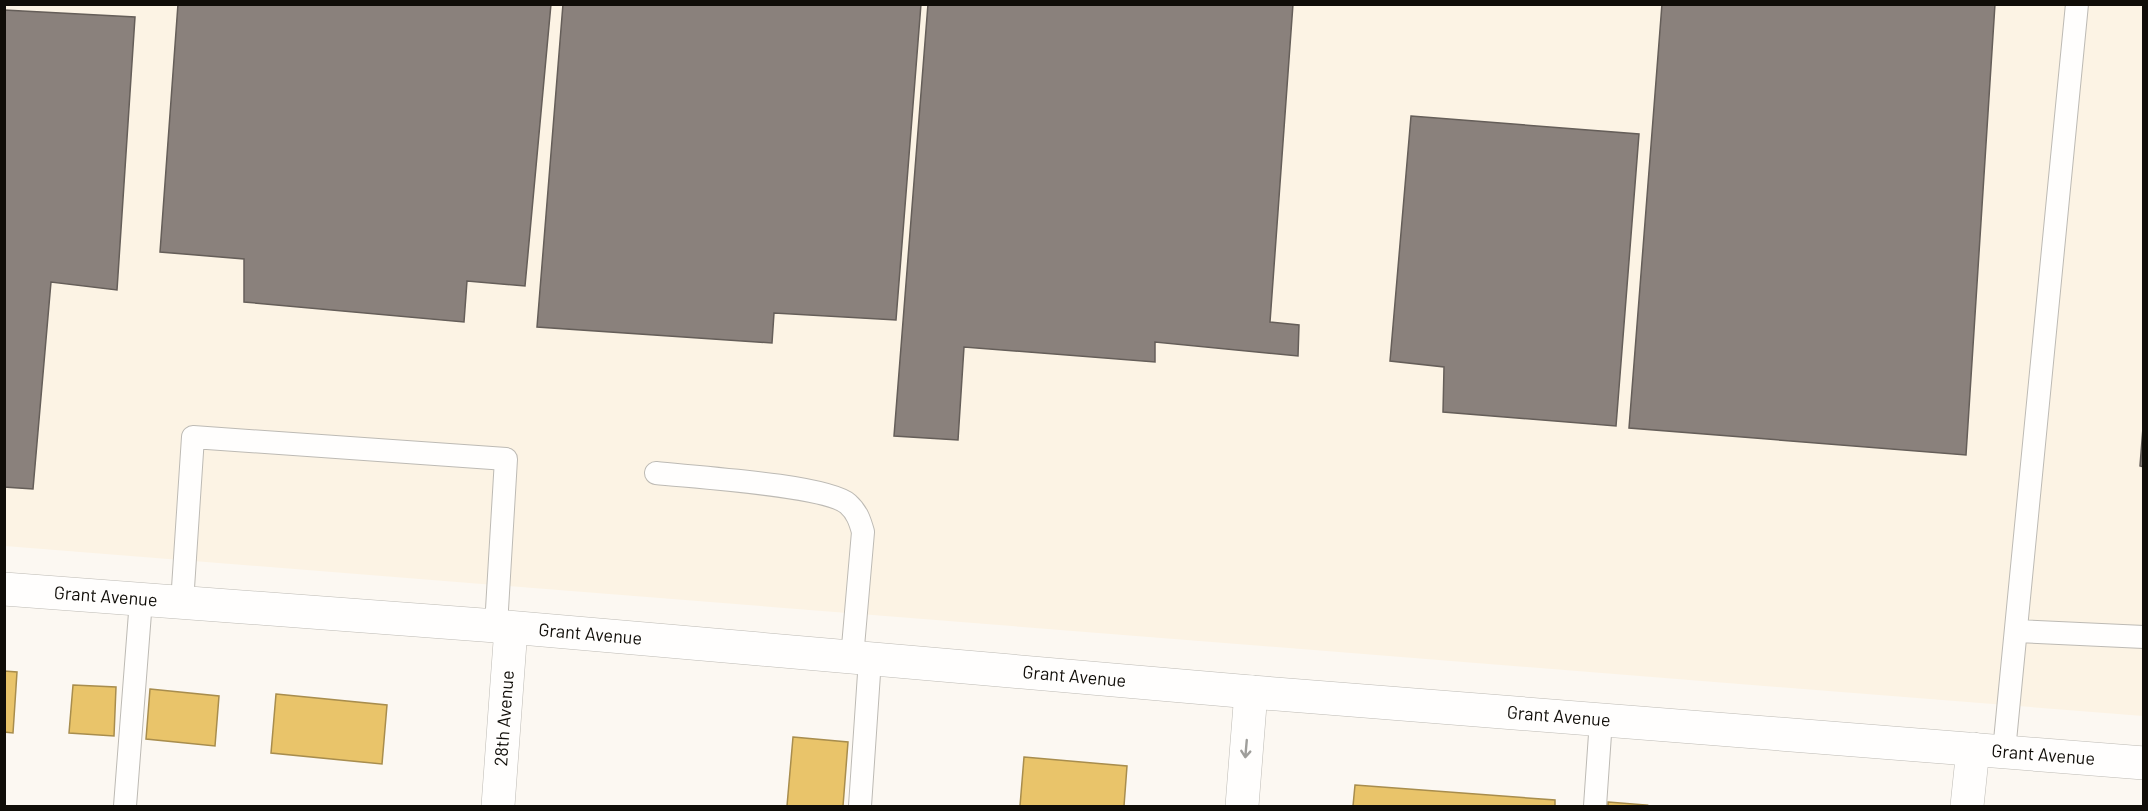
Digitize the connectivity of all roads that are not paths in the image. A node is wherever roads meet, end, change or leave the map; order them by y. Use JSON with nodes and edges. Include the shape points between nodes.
{"nodes":[{"id":1,"x":2077,"y":4,"type":"edge"},
{"id":2,"x":656,"y":473,"type":"dead end"},
{"id":3,"x":4,"y":589,"type":"edge"},
{"id":4,"x":141,"y":600,"type":"junction"},
{"id":5,"x":182,"y":603,"type":"junction"},
{"id":6,"x":504,"y":627,"type":"junction"},
{"id":7,"x":2016,"y":631,"type":"junction"},
{"id":8,"x":2144,"y":637,"type":"edge"},
{"id":9,"x":861,"y":658,"type":"junction"},
{"id":10,"x":1251,"y":692,"type":"junction"},
{"id":11,"x":1601,"y":720,"type":"junction"},
{"id":12,"x":1988,"y":750,"type":"junction"},
{"id":13,"x":2144,"y":763,"type":"edge"},
{"id":14,"x":124,"y":807,"type":"edge"},
{"id":15,"x":498,"y":807,"type":"edge"},
{"id":16,"x":860,"y":807,"type":"edge"},
{"id":17,"x":1242,"y":807,"type":"edge"},
{"id":18,"x":1595,"y":807,"type":"edge"},
{"id":19,"x":1967,"y":807,"type":"edge"}],
"edges":[{"from":1,"to":7,"type":"lane"},
{"from":2,"to":9,"type":"lane","via":[[800,489],[847,503],[864,532]]},
{"from":3,"to":4,"type":"street","name":"Grant Avenue"},
{"from":4,"to":5,"type":"street","name":"Grant Avenue"},
{"from":4,"to":14,"type":"lane"},
{"from":5,"to":6,"type":"street","name":"Grant Avenue"},
{"from":5,"to":6,"type":"lane","via":[[193,437],[506,459]]},
{"from":6,"to":9,"type":"street","name":"Grant Avenue"},
{"from":6,"to":15,"type":"street","name":"28th Avenue"},
{"from":7,"to":8,"type":"lane"},
{"from":7,"to":12,"type":"lane"},
{"from":9,"to":10,"type":"street","name":"Grant Avenue"},
{"from":9,"to":16,"type":"lane"},
{"from":10,"to":11,"type":"street","name":"Grant Avenue"},
{"from":10,"to":17,"type":"street","one_way":true},
{"from":11,"to":12,"type":"street","name":"Grant Avenue"},
{"from":11,"to":18,"type":"lane"},
{"from":12,"to":13,"type":"street","name":"Grant Avenue"},
{"from":12,"to":19,"type":"street"}]}
